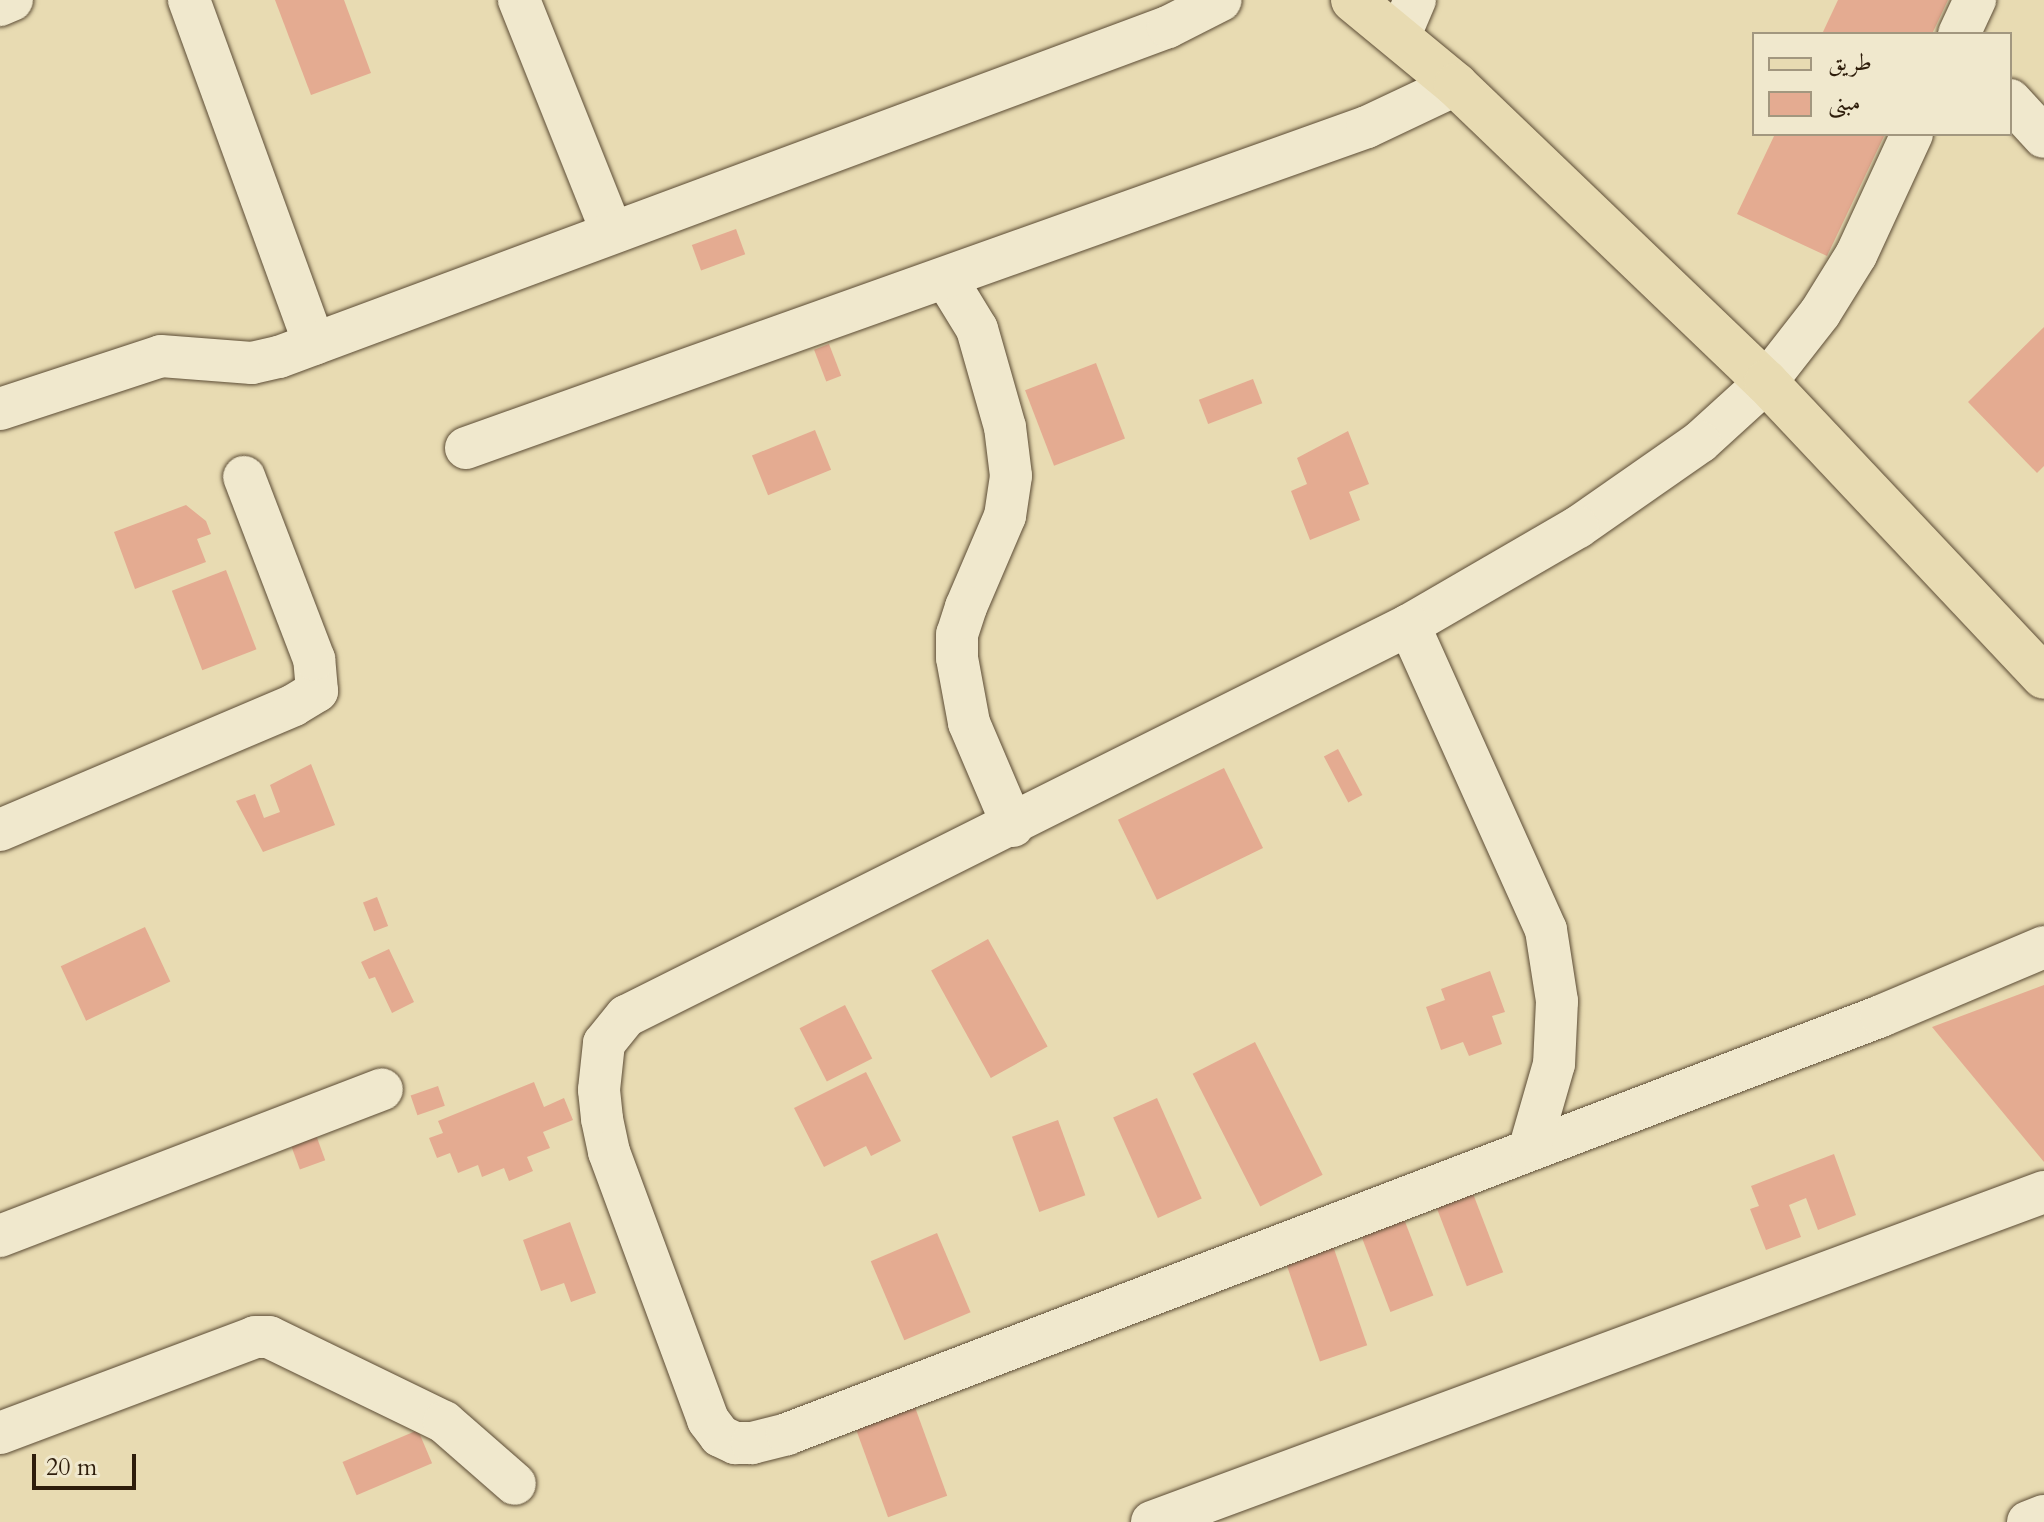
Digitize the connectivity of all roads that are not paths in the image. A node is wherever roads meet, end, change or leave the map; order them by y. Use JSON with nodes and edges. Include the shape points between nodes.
{"nodes":[{"id":1,"x":12,"y":0,"type":"edge"},
{"id":2,"x":189,"y":0,"type":"edge"},
{"id":3,"x":519,"y":0,"type":"edge"},
{"id":4,"x":1221,"y":0,"type":"edge"},
{"id":5,"x":1353,"y":0,"type":"edge"},
{"id":6,"x":1975,"y":0,"type":"edge"},
{"id":7,"x":0,"y":5,"type":"edge"},
{"id":8,"x":1408,"y":18,"type":"edge"},
{"id":9,"x":1960,"y":32,"type":"edge"},
{"id":10,"x":1456,"y":85,"type":"junction"},
{"id":11,"x":2012,"y":102,"type":"edge"},
{"id":12,"x":1911,"y":136,"type":"edge"},
{"id":13,"x":2044,"y":137,"type":"edge"},
{"id":14,"x":612,"y":232,"type":"junction"},
{"id":15,"x":947,"y":280,"type":"junction"},
{"id":16,"x":314,"y":344,"type":"junction"},
{"id":17,"x":1766,"y":382,"type":"junction"},
{"id":18,"x":0,"y":409,"type":"edge"},
{"id":19,"x":466,"y":448,"type":"dead end"},
{"id":20,"x":244,"y":477,"type":"dead end"},
{"id":21,"x":1409,"y":625,"type":"junction"},
{"id":22,"x":2044,"y":677,"type":"edge"},
{"id":23,"x":1013,"y":826,"type":"junction"},
{"id":24,"x":0,"y":830,"type":"edge"},
{"id":25,"x":2044,"y":947,"type":"edge"},
{"id":26,"x":382,"y":1089,"type":"dead end"},
{"id":27,"x":1530,"y":1147,"type":"junction"},
{"id":28,"x":2044,"y":1192,"type":"edge"},
{"id":29,"x":0,"y":1236,"type":"edge"},
{"id":30,"x":0,"y":1433,"type":"edge"},
{"id":31,"x":515,"y":1484,"type":"dead end"},
{"id":32,"x":2044,"y":1516,"type":"edge"},
{"id":33,"x":1152,"y":1522,"type":"edge"},
{"id":34,"x":2028,"y":1522,"type":"edge"}],
"edges":[{"from":1,"to":7,"type":"street"},
{"from":2,"to":16,"type":"street"},
{"from":3,"to":14,"type":"street"},
{"from":4,"to":14,"type":"street","via":[[1168,27]]},
{"from":5,"to":8,"type":"main road"},
{"from":6,"to":9,"type":"street"},
{"from":8,"to":10,"type":"main road"},
{"from":10,"to":15,"type":"street","via":[[1367,127]]},
{"from":10,"to":17,"type":"main road"},
{"from":11,"to":13,"type":"street"},
{"from":12,"to":17,"type":"street","via":[[1856,255],[1820,313]]},
{"from":14,"to":16,"type":"street"},
{"from":15,"to":19,"type":"street"},
{"from":15,"to":23,"type":"street","via":[[977,329],[994,372],[1011,476],[1005,516],[957,634],[957,658],[969,723]]},
{"from":16,"to":18,"type":"street","via":[[252,363],[161,356]]},
{"from":17,"to":21,"type":"street","via":[[1700,442],[1578,527]]},
{"from":17,"to":22,"type":"main road"},
{"from":20,"to":24,"type":"street","via":[[314,659],[317,691]]},
{"from":21,"to":23,"type":"street"},
{"from":21,"to":27,"type":"street","via":[[1546,930],[1557,1001],[1554,1064]]},
{"from":23,"to":27,"type":"street","via":[[626,1016],[604,1043],[599,1090],[609,1152],[708,1420],[720,1436],[752,1443],[787,1434]]},
{"from":25,"to":27,"type":"street","via":[[1881,1016]]},
{"from":26,"to":29,"type":"street"},
{"from":28,"to":33,"type":"street"},
{"from":30,"to":31,"type":"street","via":[[255,1337],[269,1337],[444,1422]]},
{"from":32,"to":34,"type":"street"}]}
